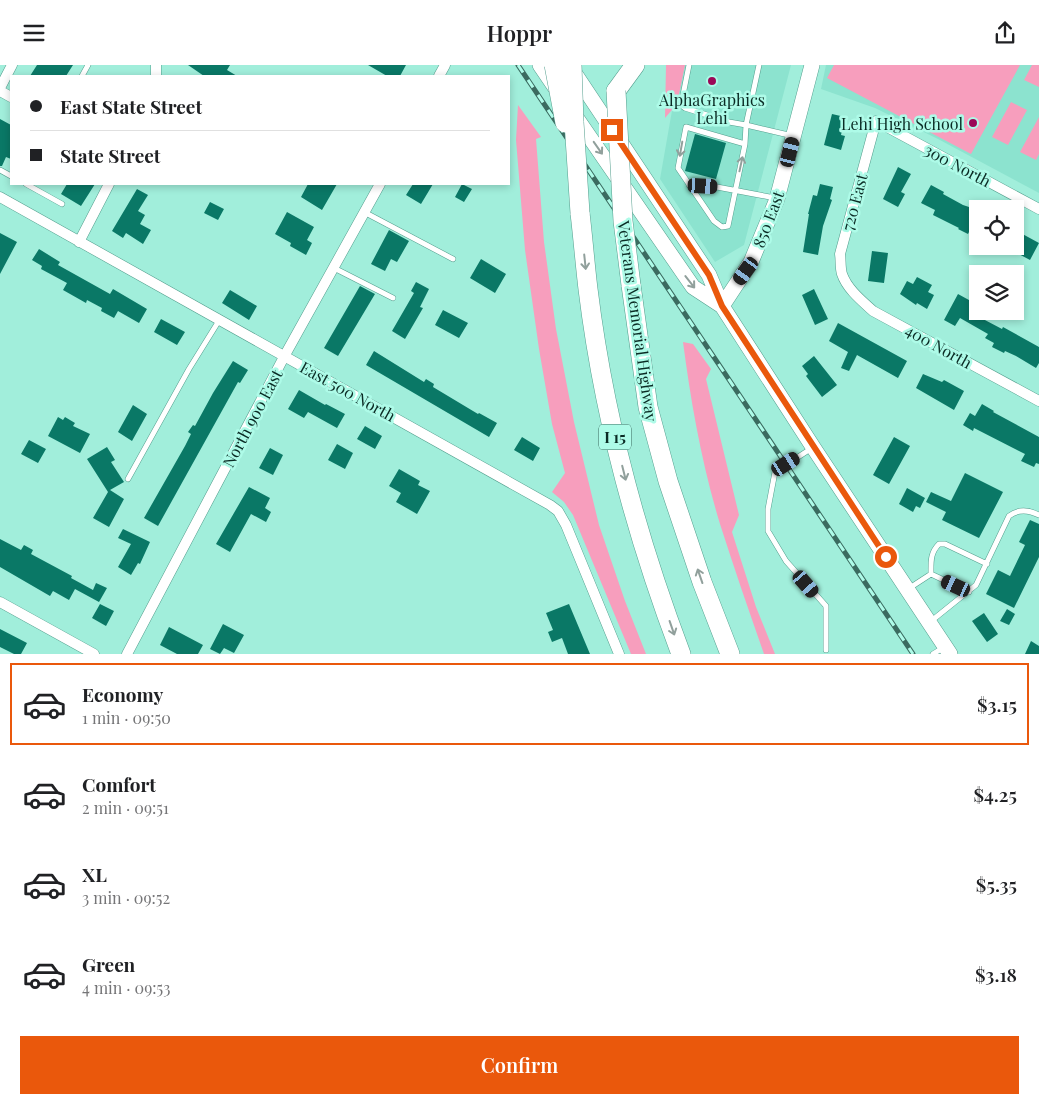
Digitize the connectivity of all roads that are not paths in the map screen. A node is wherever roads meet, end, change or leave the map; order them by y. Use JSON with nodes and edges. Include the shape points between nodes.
{"nodes":[{"id":1,"x":12,"y":65,"type":"edge"},
{"id":2,"x":540,"y":65,"type":"edge"},
{"id":3,"x":554,"y":65,"type":"edge"},
{"id":4,"x":568,"y":65,"type":"edge"},
{"id":5,"x":572,"y":65,"type":"edge"},
{"id":6,"x":616,"y":65,"type":"edge"},
{"id":7,"x":635,"y":65,"type":"edge"},
{"id":8,"x":689,"y":65,"type":"edge"},
{"id":9,"x":759,"y":65,"type":"edge"},
{"id":10,"x":812,"y":65,"type":"edge"},
{"id":11,"x":0,"y":89,"type":"edge"},
{"id":12,"x":616,"y":91,"type":"junction"},
{"id":13,"x":876,"y":121,"type":"joint"},
{"id":14,"x":746,"y":125,"type":"junction"},
{"id":15,"x":794,"y":136,"type":"junction"},
{"id":16,"x":745,"y":144,"type":"junction"},
{"id":17,"x":576,"y":168,"type":"junction"},
{"id":18,"x":28,"y":185,"type":"edge"},
{"id":19,"x":108,"y":185,"type":"edge"},
{"id":20,"x":379,"y":185,"type":"edge"},
{"id":21,"x":689,"y":185,"type":"junction"},
{"id":22,"x":736,"y":190,"type":"junction"},
{"id":23,"x":0,"y":197,"type":"edge"},
{"id":24,"x":777,"y":199,"type":"junction"},
{"id":25,"x":62,"y":203,"type":"dead end"},
{"id":26,"x":1039,"y":209,"type":"edge"},
{"id":27,"x":364,"y":212,"type":"junction"},
{"id":28,"x":79,"y":242,"type":"junction"},
{"id":29,"x":453,"y":259,"type":"dead end"},
{"id":30,"x":333,"y":268,"type":"junction"},
{"id":31,"x":847,"y":282,"type":"joint"},
{"id":32,"x":393,"y":298,"type":"dead end"},
{"id":33,"x":722,"y":306,"type":"junction"},
{"id":34,"x":220,"y":319,"type":"junction"},
{"id":35,"x":285,"y":355,"type":"junction"},
{"id":36,"x":1039,"y":401,"type":"edge"},
{"id":37,"x":813,"y":447,"type":"junction"},
{"id":38,"x":128,"y":479,"type":"dead end"},
{"id":39,"x":1039,"y":515,"type":"edge"},
{"id":40,"x":987,"y":564,"type":"junction"},
{"id":41,"x":930,"y":574,"type":"junction"},
{"id":42,"x":908,"y":589,"type":"junction"},
{"id":43,"x":969,"y":592,"type":"junction"},
{"id":44,"x":0,"y":602,"type":"edge"},
{"id":45,"x":929,"y":622,"type":"junction"},
{"id":46,"x":826,"y":650,"type":"dead end"},
{"id":47,"x":943,"y":651,"type":"edge"},
{"id":48,"x":94,"y":654,"type":"edge"},
{"id":49,"x":127,"y":654,"type":"edge"},
{"id":50,"x":619,"y":654,"type":"edge"},
{"id":51,"x":681,"y":654,"type":"edge"},
{"id":52,"x":730,"y":654,"type":"edge"}],
"edges":[{"from":1,"to":11,"type":"street"},
{"from":2,"to":33,"type":"main road","one_way":true,"via":[[693,287]]},
{"from":3,"to":17,"type":"highway","bridge":true},
{"from":4,"to":33,"type":"main road","via":[[709,275]]},
{"from":5,"to":17,"type":"highway","number":"I 15","bridge":true},
{"from":6,"to":12,"type":"highway","name":"Veterans Memorial Highway","number":"I 15"},
{"from":7,"to":12,"type":"highway"},
{"from":8,"to":14,"type":"lane","via":[[681,105],[684,109]]},
{"from":9,"to":14,"type":"lane"},
{"from":10,"to":15,"type":"main road","name":"850 East"},
{"from":52,"to":12,"type":"highway","name":"Veterans Memorial Highway","number":"I 15","one_way":true,"bridge":true,"via":[[668,481],[648,407],[623,221]]},
{"from":13,"to":26,"type":"street","name":"300 North"},
{"from":13,"to":31,"type":"street","name":"720 East","via":[[840,254],[842,274]]},
{"from":14,"to":15,"type":"lane"},
{"from":14,"to":16,"type":"lane"},
{"from":15,"to":24,"type":"main road","name":"850 East"},
{"from":16,"to":21,"type":"lane","one_way":true,"via":[[686,127],[678,169]]},
{"from":22,"to":16,"type":"lane","one_way":true},
{"from":17,"to":51,"type":"highway","number":"I 15","one_way":true,"bridge":true,"via":[[589,298],[615,434],[642,539]]},
{"from":18,"to":25,"type":"lane"},
{"from":19,"to":28,"type":"street"},
{"from":20,"to":27,"type":"street","name":"North 900 East"},
{"from":21,"to":22,"type":"lane"},
{"from":21,"to":22,"type":"lane","via":[[714,221],[722,227],[728,226]]},
{"from":22,"to":24,"type":"lane"},
{"from":23,"to":28,"type":"street","name":"East 500 North"},
{"from":24,"to":33,"type":"main road","name":"850 East","via":[[751,261]]},
{"from":27,"to":29,"type":"lane"},
{"from":27,"to":30,"type":"street","name":"North 900 East"},
{"from":28,"to":34,"type":"street","name":"East 500 North"},
{"from":30,"to":32,"type":"lane"},
{"from":30,"to":35,"type":"street","name":"North 900 East"},
{"from":31,"to":36,"type":"street","name":"400 North","via":[[873,311]]},
{"from":33,"to":37,"type":"main road"},
{"from":34,"to":35,"type":"street","name":"East 500 North"},
{"from":34,"to":38,"type":"lane"},
{"from":35,"to":49,"type":"street","name":"North 900 East"},
{"from":35,"to":50,"type":"street","name":"East 500 North","via":[[558,511]]},
{"from":37,"to":42,"type":"main road"},
{"from":37,"to":46,"type":"lane","via":[[775,471],[768,509],[768,531],[786,561],[826,606]]},
{"from":39,"to":40,"type":"lane","via":[[1022,511],[1009,516]]},
{"from":40,"to":41,"type":"lane","via":[[939,544],[931,557]]},
{"from":40,"to":43,"type":"lane"},
{"from":41,"to":42,"type":"lane"},
{"from":41,"to":43,"type":"lane"},
{"from":42,"to":45,"type":"main road"},
{"from":43,"to":45,"type":"lane"},
{"from":44,"to":48,"type":"street"},
{"from":45,"to":47,"type":"main road"}]}
